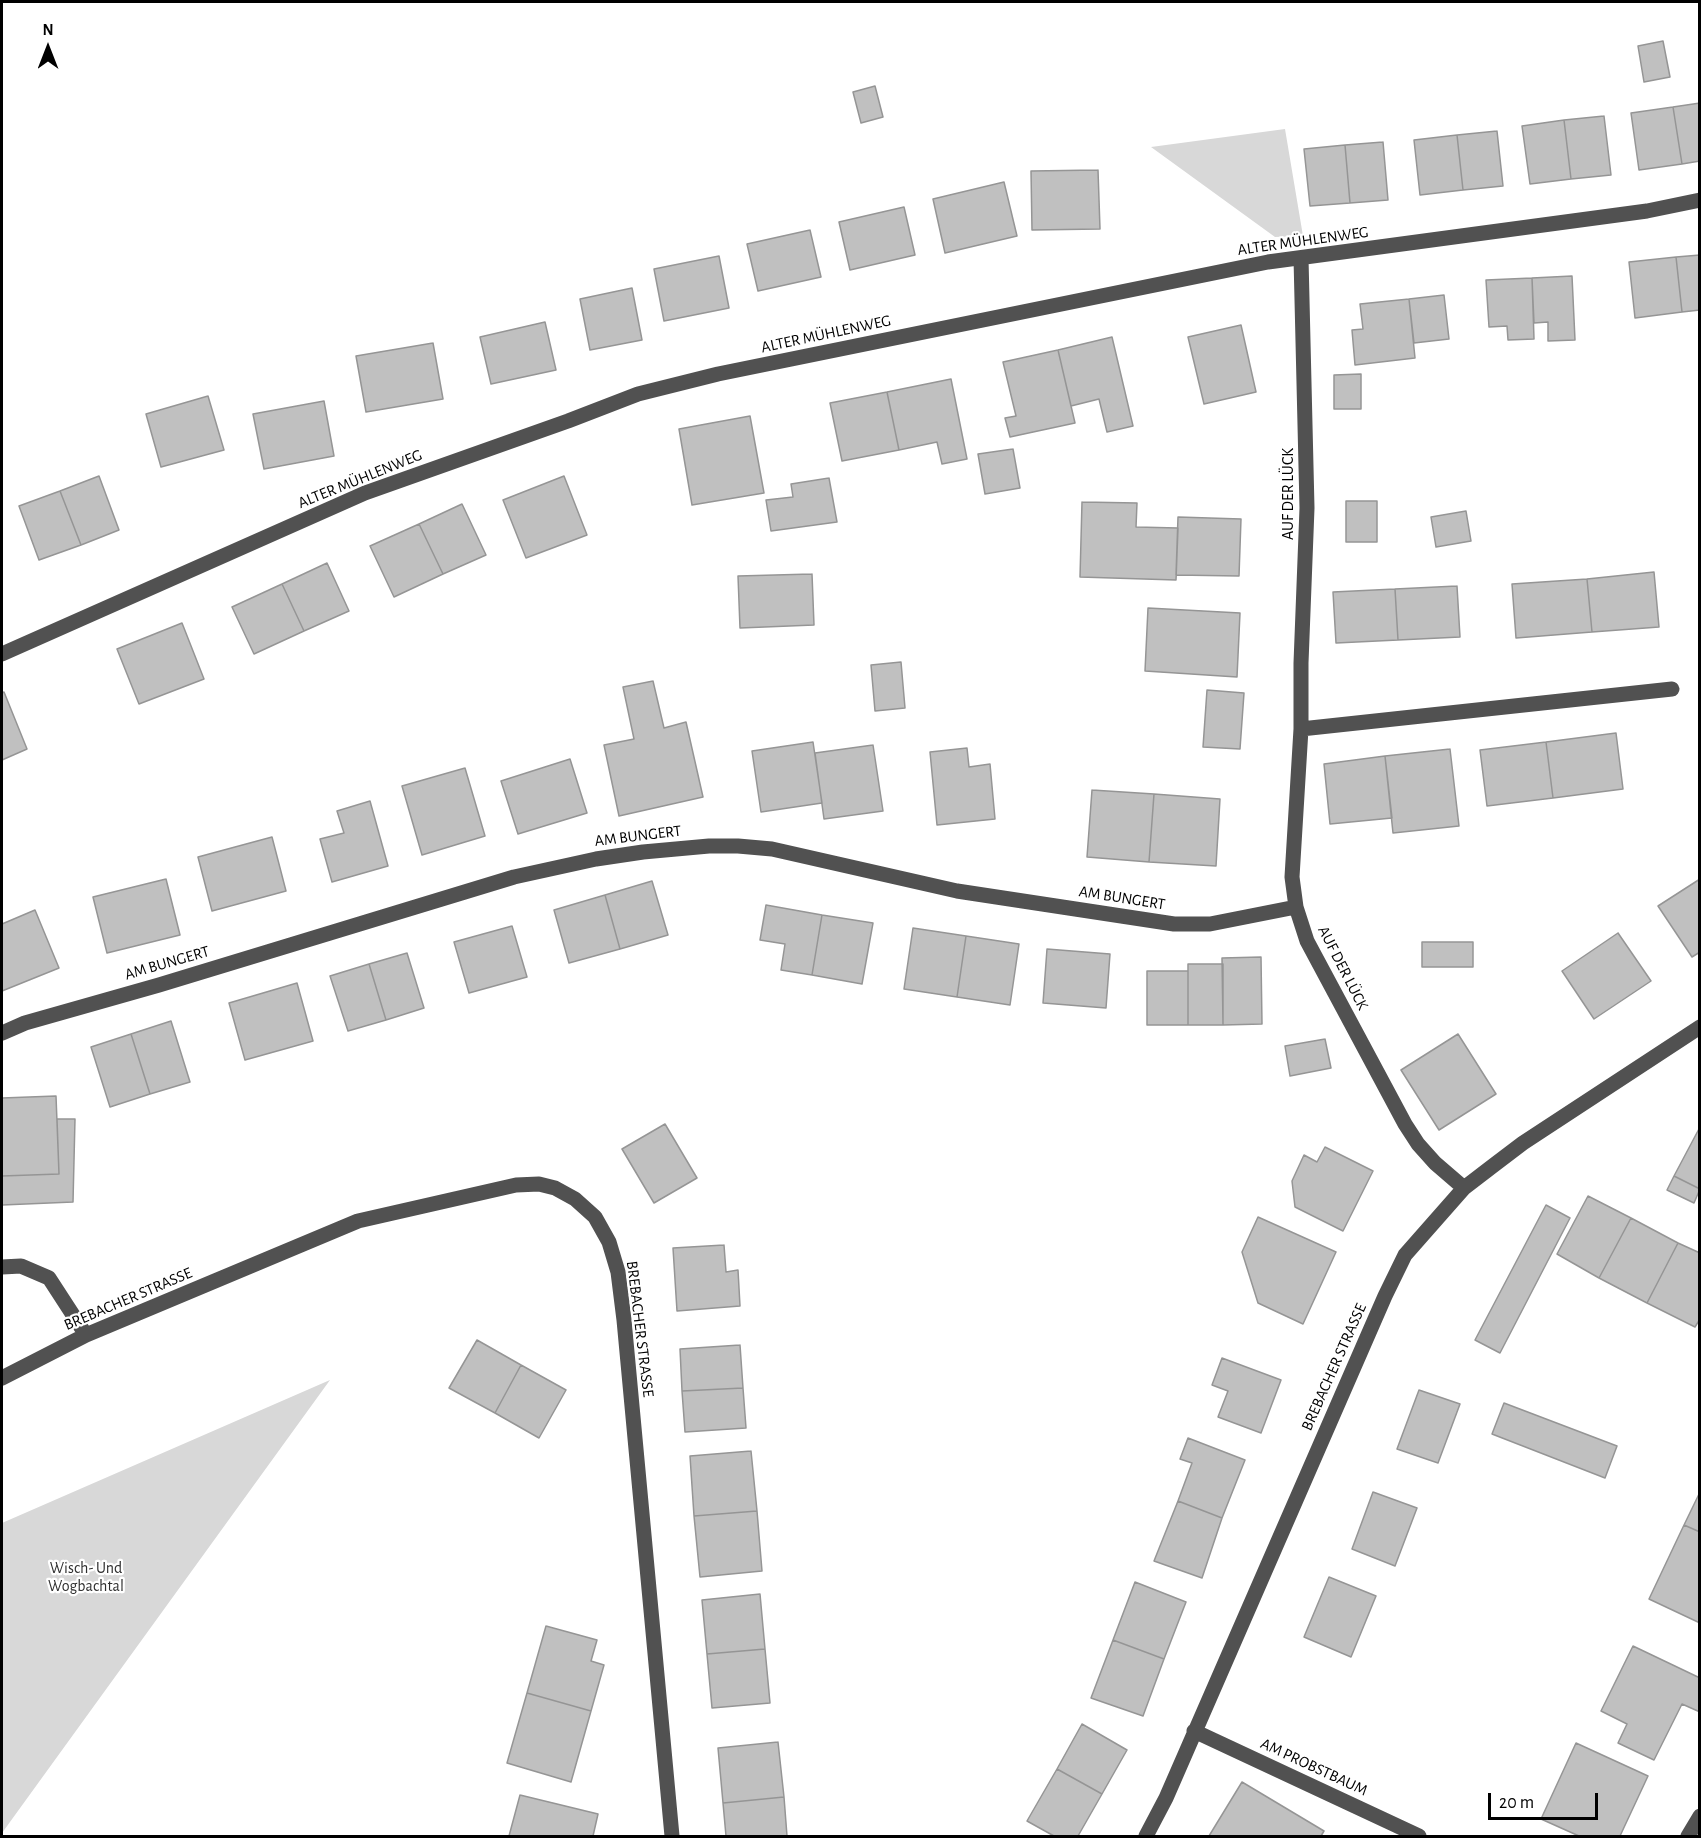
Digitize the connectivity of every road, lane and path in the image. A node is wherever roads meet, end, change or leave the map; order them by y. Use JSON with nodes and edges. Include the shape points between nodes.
{"nodes":[{"id":1,"x":1700,"y":200,"type":"edge"},
{"id":2,"x":1301,"y":258,"type":"junction"},
{"id":3,"x":2,"y":654,"type":"edge"},
{"id":4,"x":1672,"y":689,"type":"dead end"},
{"id":5,"x":1301,"y":729,"type":"junction"},
{"id":6,"x":1296,"y":907,"type":"junction"},
{"id":7,"x":1700,"y":1027,"type":"edge"},
{"id":8,"x":2,"y":1033,"type":"edge"},
{"id":9,"x":1464,"y":1188,"type":"junction"},
{"id":10,"x":2,"y":1267,"type":"edge"},
{"id":11,"x":86,"y":1335,"type":"junction"},
{"id":12,"x":2,"y":1378,"type":"edge"},
{"id":13,"x":1194,"y":1731,"type":"junction"},
{"id":14,"x":1700,"y":1816,"type":"edge"},
{"id":15,"x":672,"y":1836,"type":"edge"},
{"id":16,"x":1146,"y":1836,"type":"edge"},
{"id":17,"x":1419,"y":1836,"type":"edge"},
{"id":18,"x":1688,"y":1836,"type":"edge"}],
"edges":[{"from":1,"to":2,"type":"street","name":"ALTER MÜHLENWEG","via":[[1647,211]]},
{"from":2,"to":3,"type":"street","name":"ALTER MÜHLENWEG","via":[[835,350],[638,394],[365,493]]},
{"from":2,"to":5,"type":"street","name":"AUF DER LÜCK","via":[[1307,508]]},
{"from":4,"to":5,"type":"street"},
{"from":5,"to":6,"type":"street","name":"AUF DER LÜCK","via":[[1292,877]]},
{"from":6,"to":8,"type":"street","name":"AM BUNGERT","via":[[1210,924],[1174,924],[957,891],[772,849],[738,846],[654,851],[514,877]]},
{"from":6,"to":9,"type":"street","name":"AUF DER LÜCK","via":[[1307,941],[1405,1124],[1435,1163]]},
{"from":7,"to":9,"type":"street","name":"BREBACHER STRASSE","via":[[1523,1143]]},
{"from":9,"to":13,"type":"street","name":"BREBACHER STRASSE","via":[[1405,1255]]},
{"from":10,"to":11,"type":"street","via":[[21,1266],[49,1278]]},
{"from":11,"to":12,"type":"street","name":"BREBACHER STRASSE"},
{"from":11,"to":15,"type":"street","name":"BREBACHER STRASSE","via":[[358,1221],[516,1185],[539,1184],[575,1199],[595,1217],[609,1242],[618,1272]]},
{"from":13,"to":16,"type":"street","name":"BREBACHER STRASSE"},
{"from":13,"to":17,"type":"street","name":"AM PROBSTBAUM"},
{"from":14,"to":18,"type":"street"}]}
